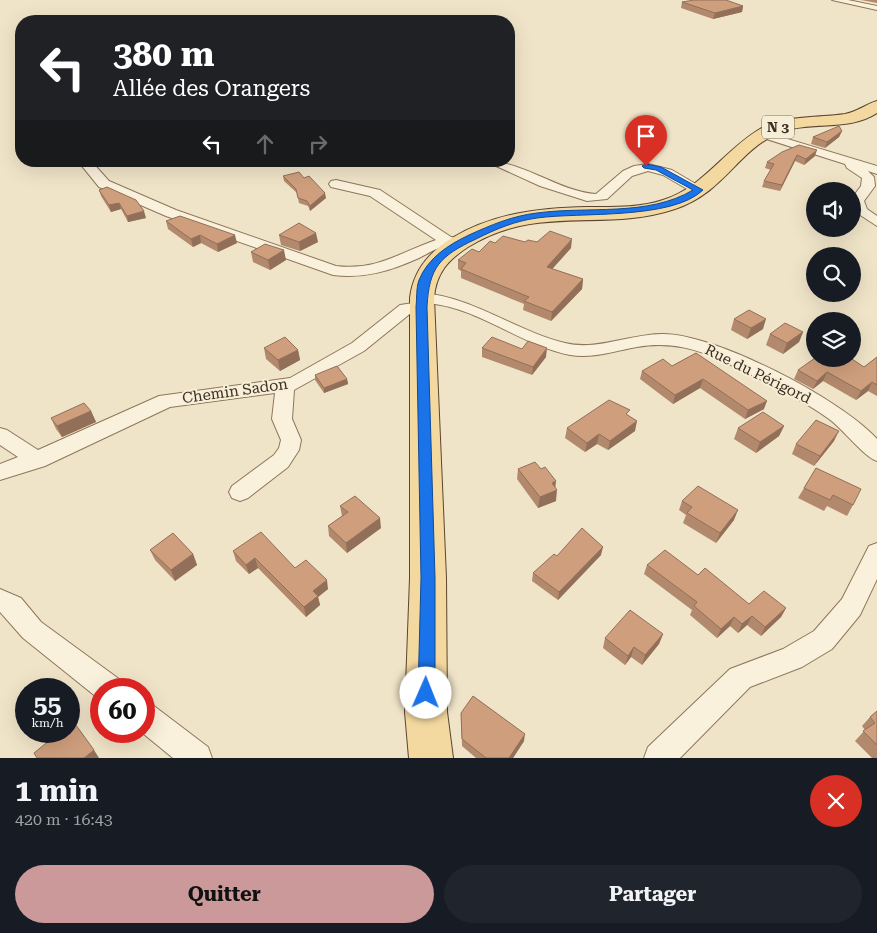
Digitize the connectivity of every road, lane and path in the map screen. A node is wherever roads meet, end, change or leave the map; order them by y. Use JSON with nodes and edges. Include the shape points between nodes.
{"nodes":[{"id":1,"x":836,"y":0,"type":"edge"},
{"id":2,"x":877,"y":8,"type":"edge"},
{"id":3,"x":877,"y":106,"type":"edge"},
{"id":4,"x":761,"y":134,"type":"junction"},
{"id":5,"x":836,"y":158,"type":"junction"},
{"id":6,"x":89,"y":167,"type":"edge"},
{"id":7,"x":507,"y":167,"type":"edge"},
{"id":8,"x":877,"y":170,"type":"edge"},
{"id":9,"x":336,"y":184,"type":"dead end"},
{"id":10,"x":699,"y":190,"type":"junction"},
{"id":11,"x":877,"y":222,"type":"edge"},
{"id":12,"x":454,"y":242,"type":"junction"},
{"id":13,"x":422,"y":302,"type":"junction"},
{"id":14,"x":285,"y":386,"type":"junction"},
{"id":15,"x":0,"y":435,"type":"edge"},
{"id":16,"x":877,"y":453,"type":"edge"},
{"id":17,"x":38,"y":460,"type":"junction"},
{"id":18,"x":0,"y":472,"type":"edge"},
{"id":19,"x":240,"y":492,"type":"dead end"},
{"id":20,"x":877,"y":553,"type":"edge"},
{"id":21,"x":0,"y":600,"type":"edge"},
{"id":22,"x":95,"y":678,"type":"edge"},
{"id":23,"x":426,"y":712,"type":"junction"},
{"id":24,"x":155,"y":725,"type":"edge"},
{"id":25,"x":197,"y":758,"type":"edge"},
{"id":26,"x":415,"y":758,"type":"edge"},
{"id":27,"x":431,"y":758,"type":"edge"},
{"id":28,"x":658,"y":758,"type":"edge"}],
"edges":[{"from":1,"to":2,"type":"street"},
{"from":3,"to":4,"type":"main road","number":"N 3","via":[[860,116],[798,122]]},
{"from":4,"to":5,"type":"street"},
{"from":4,"to":10,"type":"main road","number":"N 3"},
{"from":5,"to":8,"type":"street"},
{"from":5,"to":11,"type":"street","via":[[868,177],[868,186],[857,201],[861,211]]},
{"from":6,"to":12,"type":"street","via":[[104,184],[171,213],[333,270],[366,273]]},
{"from":7,"to":10,"type":"street","via":[[590,198],[607,194],[627,174],[646,166],[658,168]]},
{"from":9,"to":12,"type":"street","via":[[375,193]]},
{"from":10,"to":12,"type":"main road","number":"N 3","via":[[684,199],[645,209],[520,218]]},
{"from":12,"to":13,"type":"main road","number":"N 3","via":[[435,262],[424,282]]},
{"from":13,"to":14,"type":"street","name":"Chemin Sadon","via":[[406,309],[358,347]]},
{"from":13,"to":16,"type":"street","name":"Rue du Périgord","via":[[441,298],[542,341],[576,351],[665,339],[698,345],[772,378],[835,413],[864,436]]},
{"from":13,"to":23,"type":"main road","number":"N 3","via":[[428,578]]},
{"from":14,"to":17,"type":"street","name":"Chemin Sadon","via":[[166,401]]},
{"from":14,"to":19,"type":"street","via":[[282,419],[291,440],[290,450],[281,461]]},
{"from":15,"to":17,"type":"street"},
{"from":17,"to":18,"type":"street","name":"Chemin Sadon"},
{"from":20,"to":28,"type":"street","via":[[851,607],[823,640],[792,658],[740,678]]},
{"from":21,"to":22,"type":"street","via":[[12,606],[32,630]]},
{"from":23,"to":26,"type":"main road","number":"N 3"},
{"from":23,"to":27,"type":"main road","number":"N 3"},
{"from":24,"to":25,"type":"street"}]}
